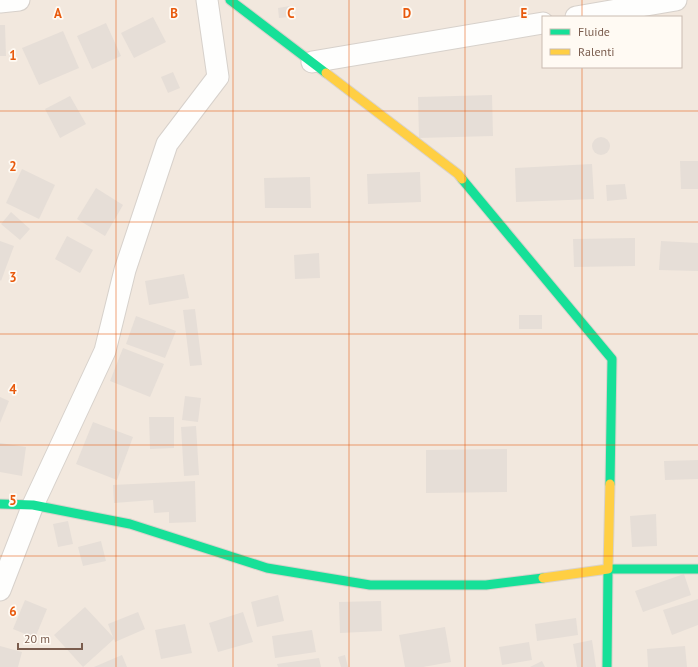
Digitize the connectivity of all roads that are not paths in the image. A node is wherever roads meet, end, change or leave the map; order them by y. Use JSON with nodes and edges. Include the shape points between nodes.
{"nodes":[{"id":1,"x":19,"y":0,"type":"edge"},
{"id":2,"x":207,"y":0,"type":"edge"},
{"id":3,"x":230,"y":0,"type":"edge"},
{"id":4,"x":676,"y":0,"type":"edge"},
{"id":5,"x":0,"y":2,"type":"edge"},
{"id":6,"x":582,"y":16,"type":"edge"},
{"id":7,"x":542,"y":23,"type":"edge"},
{"id":8,"x":312,"y":62,"type":"junction"},
{"id":9,"x":0,"y":504,"type":"edge"},
{"id":10,"x":34,"y":505,"type":"junction"},
{"id":11,"x":608,"y":569,"type":"junction"},
{"id":12,"x":698,"y":569,"type":"edge"},
{"id":13,"x":0,"y":590,"type":"edge"},
{"id":14,"x":607,"y":667,"type":"edge"}],
"edges":[{"from":1,"to":5,"type":"street"},
{"from":2,"to":10,"type":"street","via":[[218,77],[167,144],[125,270],[105,351]]},
{"from":3,"to":8,"type":"street"},
{"from":4,"to":6,"type":"street"},
{"from":7,"to":8,"type":"street"},
{"from":8,"to":11,"type":"street","via":[[458,174],[612,359]]},
{"from":9,"to":10,"type":"street"},
{"from":10,"to":11,"type":"street","via":[[130,524],[267,568],[370,585],[486,585]]},
{"from":10,"to":13,"type":"street"},
{"from":11,"to":12,"type":"street"},
{"from":11,"to":14,"type":"street"}]}
